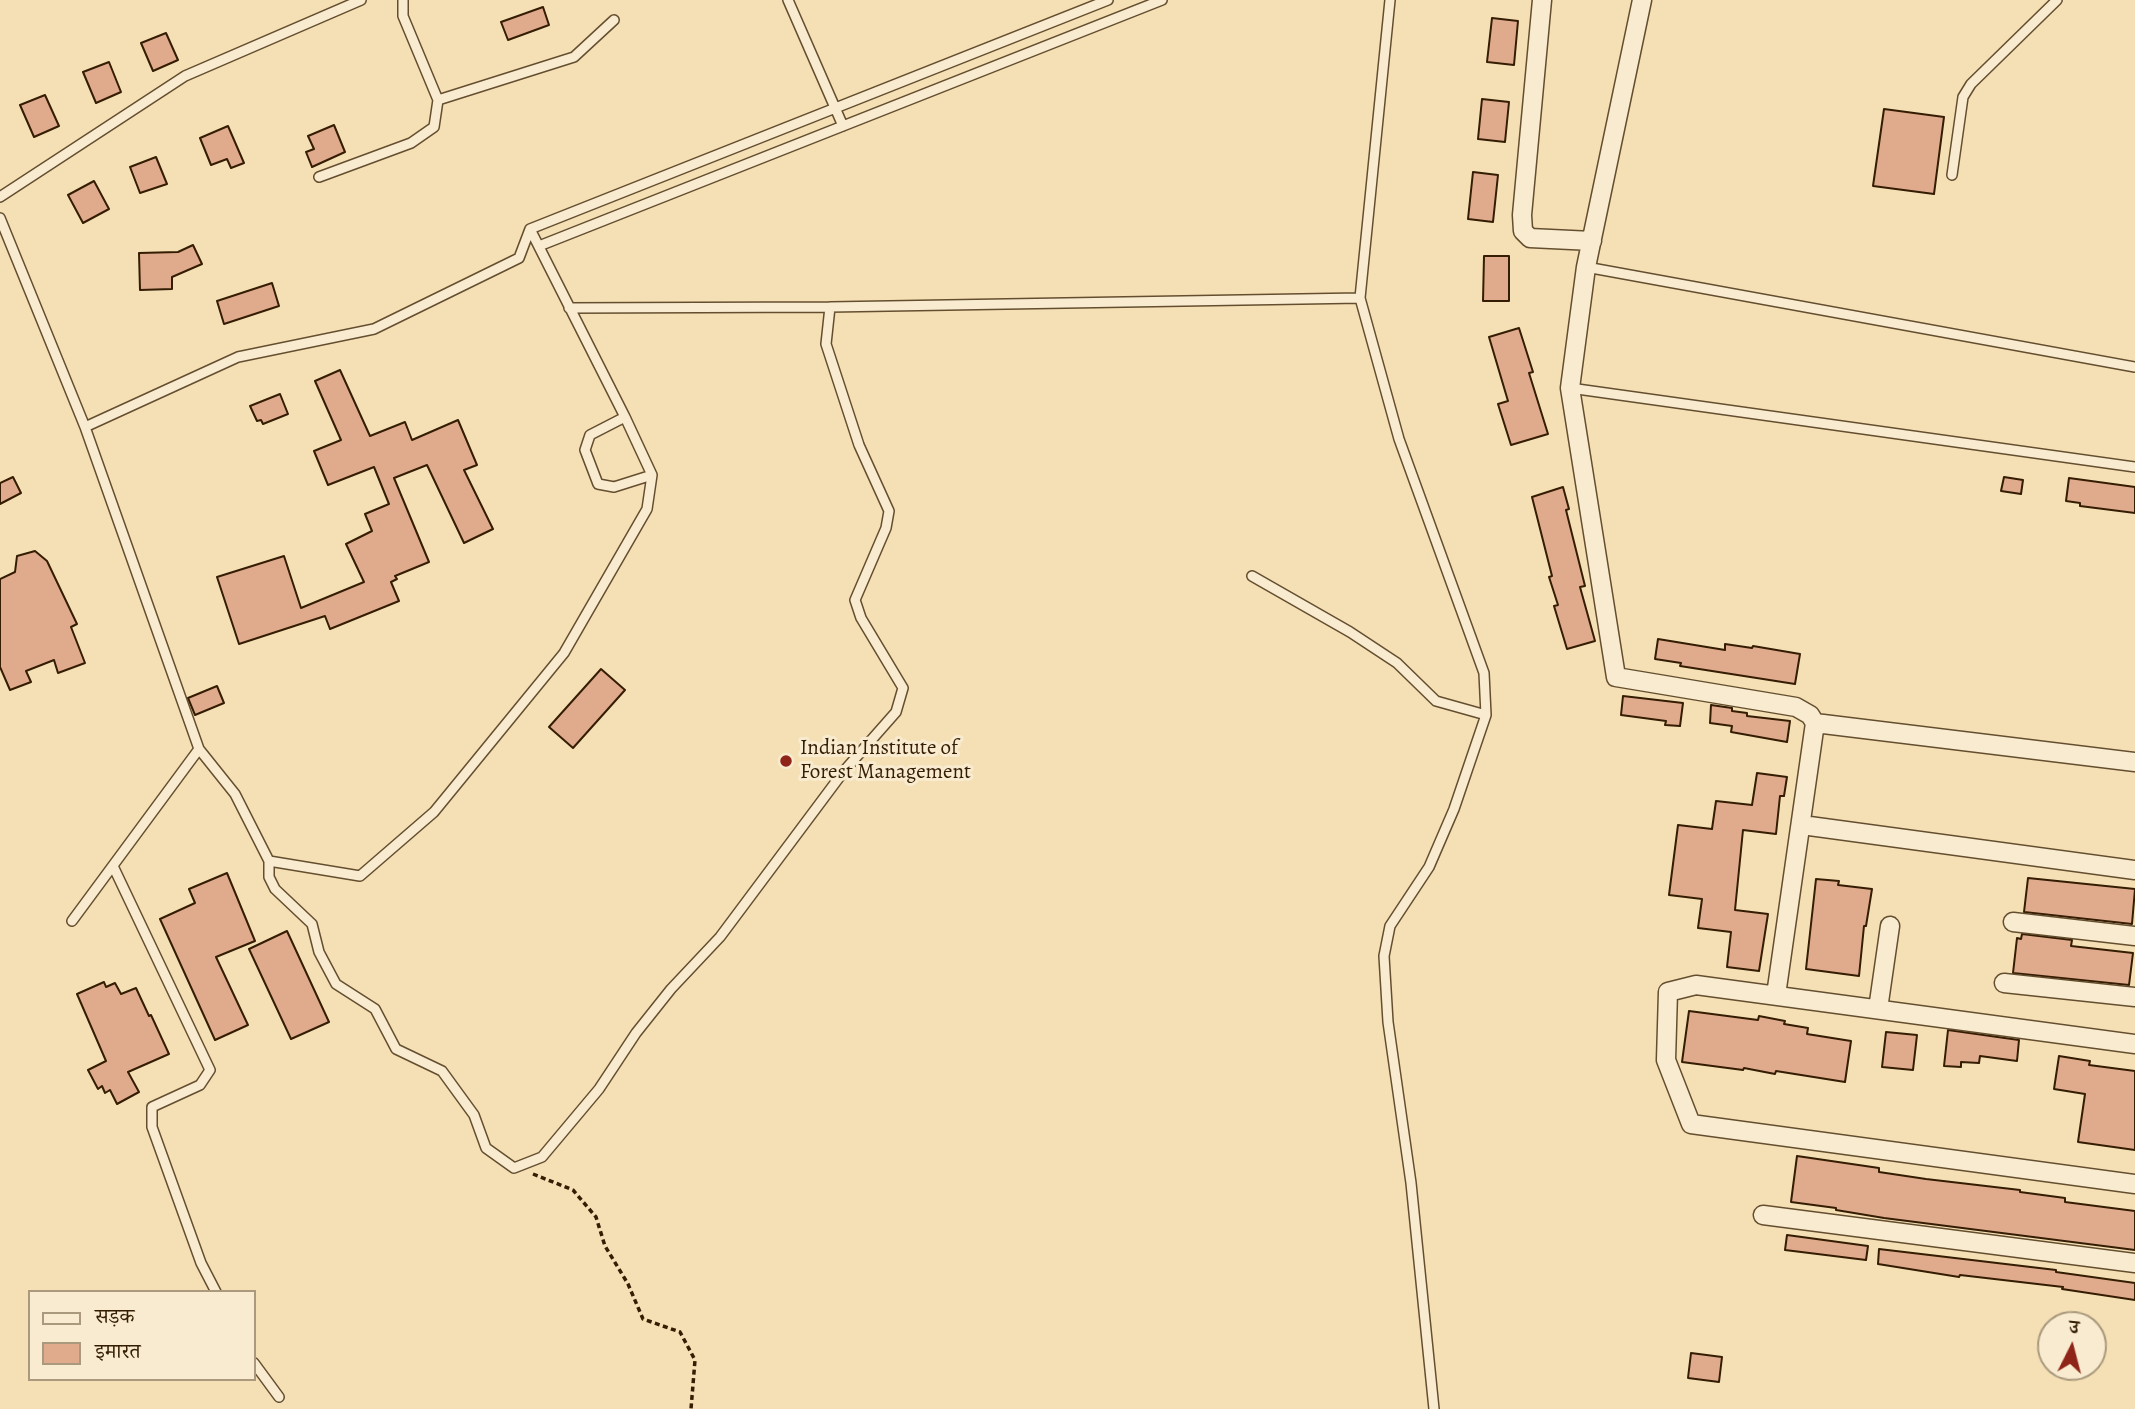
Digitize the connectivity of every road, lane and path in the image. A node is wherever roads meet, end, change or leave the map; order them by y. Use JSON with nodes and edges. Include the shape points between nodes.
{"nodes":[{"id":1,"x":360,"y":0,"type":"edge"},
{"id":2,"x":403,"y":0,"type":"edge"},
{"id":3,"x":789,"y":0,"type":"edge"},
{"id":4,"x":1108,"y":0,"type":"edge"},
{"id":5,"x":1162,"y":0,"type":"edge"},
{"id":6,"x":1390,"y":0,"type":"edge"},
{"id":7,"x":1542,"y":0,"type":"edge"},
{"id":8,"x":1642,"y":0,"type":"edge"},
{"id":9,"x":2057,"y":0,"type":"edge"},
{"id":10,"x":614,"y":20,"type":"dead end"},
{"id":11,"x":438,"y":100,"type":"junction"},
{"id":12,"x":837,"y":109,"type":"junction"},
{"id":13,"x":843,"y":126,"type":"junction"},
{"id":14,"x":1951,"y":175,"type":"dead end"},
{"id":15,"x":319,"y":177,"type":"dead end"},
{"id":16,"x":0,"y":197,"type":"edge"},
{"id":17,"x":0,"y":218,"type":"edge"},
{"id":18,"x":530,"y":229,"type":"junction"},
{"id":19,"x":1592,"y":241,"type":"junction"},
{"id":20,"x":539,"y":246,"type":"junction"},
{"id":21,"x":1586,"y":267,"type":"junction"},
{"id":22,"x":1360,"y":298,"type":"junction"},
{"id":23,"x":830,"y":307,"type":"junction"},
{"id":24,"x":569,"y":308,"type":"junction"},
{"id":25,"x":2135,"y":367,"type":"edge"},
{"id":26,"x":1570,"y":388,"type":"junction"},
{"id":27,"x":625,"y":417,"type":"junction"},
{"id":28,"x":85,"y":427,"type":"junction"},
{"id":29,"x":2135,"y":467,"type":"edge"},
{"id":30,"x":652,"y":475,"type":"junction"},
{"id":31,"x":1252,"y":576,"type":"dead end"},
{"id":32,"x":1486,"y":715,"type":"junction"},
{"id":33,"x":1815,"y":723,"type":"junction"},
{"id":34,"x":198,"y":749,"type":"junction"},
{"id":35,"x":2135,"y":762,"type":"edge"},
{"id":36,"x":1802,"y":825,"type":"junction"},
{"id":37,"x":269,"y":861,"type":"junction"},
{"id":38,"x":113,"y":866,"type":"junction"},
{"id":39,"x":2135,"y":870,"type":"edge"},
{"id":40,"x":72,"y":920,"type":"dead end"},
{"id":41,"x":2013,"y":922,"type":"dead end"},
{"id":42,"x":1890,"y":926,"type":"dead end"},
{"id":43,"x":2135,"y":936,"type":"edge"},
{"id":44,"x":2004,"y":983,"type":"dead end"},
{"id":45,"x":1776,"y":995,"type":"junction"},
{"id":46,"x":2135,"y":997,"type":"edge"},
{"id":47,"x":1878,"y":1009,"type":"junction"},
{"id":48,"x":2135,"y":1044,"type":"edge"},
{"id":49,"x":514,"y":1168,"type":"junction"},
{"id":50,"x":2135,"y":1184,"type":"edge"},
{"id":51,"x":1763,"y":1214,"type":"dead end"},
{"id":52,"x":2135,"y":1263,"type":"edge"},
{"id":53,"x":215,"y":1290,"type":"edge"},
{"id":54,"x":256,"y":1366,"type":"edge"},
{"id":55,"x":279,"y":1397,"type":"dead end"},
{"id":56,"x":691,"y":1409,"type":"edge"},
{"id":57,"x":1434,"y":1409,"type":"edge"}],
"edges":[{"from":1,"to":16,"type":"lane","via":[[185,76]]},
{"from":2,"to":11,"type":"lane","via":[[403,16]]},
{"from":3,"to":12,"type":"lane"},
{"from":4,"to":12,"type":"lane"},
{"from":5,"to":13,"type":"lane"},
{"from":6,"to":22,"type":"lane"},
{"from":7,"to":19,"type":"street","via":[[1523,231],[1530,238]]},
{"from":8,"to":19,"type":"street"},
{"from":9,"to":14,"type":"lane","via":[[1971,84],[1964,97]]},
{"from":10,"to":11,"type":"lane","via":[[574,57]]},
{"from":11,"to":15,"type":"lane","via":[[434,127],[411,143]]},
{"from":12,"to":13,"type":"lane"},
{"from":12,"to":18,"type":"lane"},
{"from":13,"to":20,"type":"lane"},
{"from":17,"to":28,"type":"lane"},
{"from":18,"to":20,"type":"lane"},
{"from":18,"to":28,"type":"lane","via":[[519,258],[374,328],[238,357]]},
{"from":19,"to":21,"type":"street"},
{"from":20,"to":24,"type":"lane"},
{"from":21,"to":25,"type":"lane"},
{"from":21,"to":26,"type":"street"},
{"from":22,"to":23,"type":"lane"},
{"from":22,"to":32,"type":"lane","via":[[1399,439],[1484,673]]},
{"from":23,"to":24,"type":"lane"},
{"from":23,"to":49,"type":"lane","via":[[826,344],[859,444],[889,511],[856,600],[861,618],[903,688],[896,712],[844,771],[720,937],[636,1033],[567,1128],[542,1157]]},
{"from":24,"to":27,"type":"lane"},
{"from":26,"to":29,"type":"lane"},
{"from":26,"to":33,"type":"street","via":[[1616,677],[1796,707]]},
{"from":27,"to":30,"type":"lane"},
{"from":27,"to":30,"type":"lane","via":[[590,435],[585,450],[598,484],[614,487]]},
{"from":28,"to":34,"type":"lane"},
{"from":30,"to":37,"type":"lane","via":[[647,509],[564,653],[435,812],[359,876]]},
{"from":31,"to":32,"type":"lane","via":[[1397,663],[1437,701]]},
{"from":32,"to":57,"type":"lane","via":[[1454,809],[1429,867],[1390,926],[1384,956]]},
{"from":33,"to":35,"type":"street"},
{"from":33,"to":36,"type":"street"},
{"from":34,"to":37,"type":"lane","via":[[235,794]]},
{"from":34,"to":38,"type":"lane"},
{"from":36,"to":39,"type":"street"},
{"from":36,"to":45,"type":"street"},
{"from":37,"to":49,"type":"lane","via":[[275,889],[312,924],[319,952],[336,984],[375,1009],[396,1049],[442,1071],[474,1115],[486,1148]]},
{"from":38,"to":40,"type":"lane"},
{"from":38,"to":53,"type":"lane","via":[[210,1070],[200,1085],[152,1107],[152,1128]]},
{"from":41,"to":43,"type":"street"},
{"from":42,"to":47,"type":"street"},
{"from":44,"to":46,"type":"street"},
{"from":45,"to":47,"type":"street"},
{"from":45,"to":50,"type":"street","via":[[1696,985],[1668,992],[1666,1060],[1691,1124]]},
{"from":47,"to":48,"type":"street"},
{"from":49,"to":56,"type":"path","via":[[573,1190],[596,1217],[643,1319],[680,1332],[695,1360]]},
{"from":51,"to":52,"type":"street"},
{"from":54,"to":55,"type":"lane"}]}
